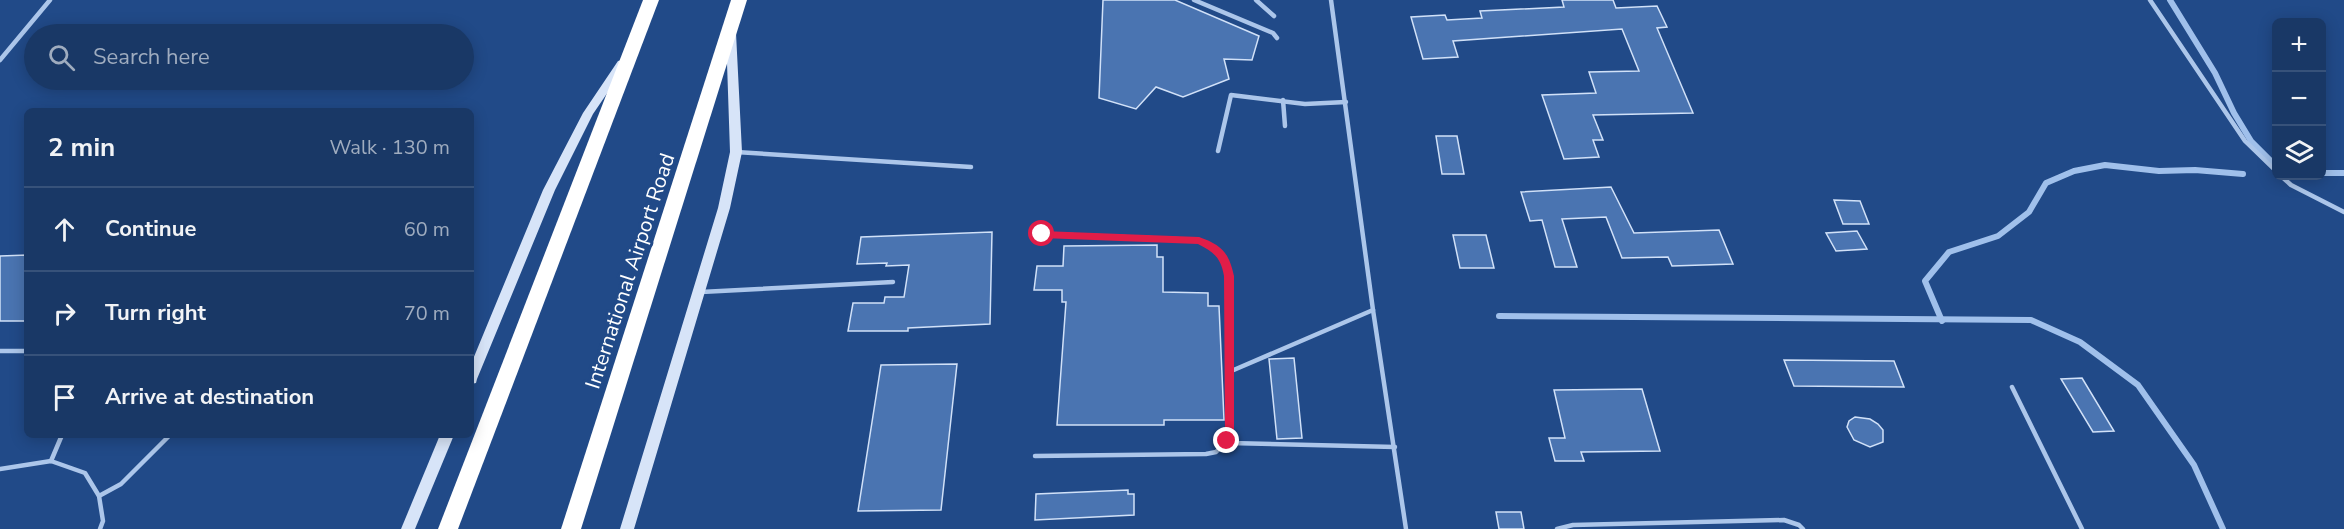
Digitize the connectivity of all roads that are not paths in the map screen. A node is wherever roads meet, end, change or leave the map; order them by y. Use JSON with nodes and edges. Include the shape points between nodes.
{"nodes":[{"id":1,"x":50,"y":0,"type":"edge"},
{"id":2,"x":651,"y":0,"type":"edge"},
{"id":3,"x":739,"y":0,"type":"edge"},
{"id":4,"x":1194,"y":0,"type":"edge"},
{"id":5,"x":1256,"y":0,"type":"edge"},
{"id":6,"x":1331,"y":0,"type":"edge"},
{"id":7,"x":2150,"y":0,"type":"edge"},
{"id":8,"x":1274,"y":16,"type":"dead end"},
{"id":9,"x":30,"y":24,"type":"edge"},
{"id":10,"x":731,"y":27,"type":"junction"},
{"id":11,"x":24,"y":31,"type":"edge"},
{"id":12,"x":1277,"y":38,"type":"dead end"},
{"id":13,"x":635,"y":45,"type":"junction"},
{"id":14,"x":0,"y":60,"type":"edge"},
{"id":15,"x":1283,"y":100,"type":"junction"},
{"id":16,"x":1346,"y":102,"type":"junction"},
{"id":17,"x":1285,"y":126,"type":"dead end"},
{"id":18,"x":1218,"y":151,"type":"dead end"},
{"id":19,"x":736,"y":152,"type":"junction"},
{"id":20,"x":2272,"y":166,"type":"edge"},
{"id":21,"x":971,"y":167,"type":"dead end"},
{"id":22,"x":2285,"y":180,"type":"edge"},
{"id":23,"x":2344,"y":212,"type":"edge"},
{"id":24,"x":1042,"y":234,"type":"dead end"},
{"id":25,"x":893,"y":282,"type":"dead end"},
{"id":26,"x":698,"y":292,"type":"junction"},
{"id":27,"x":1372,"y":310,"type":"junction"},
{"id":28,"x":0,"y":351,"type":"edge"},
{"id":29,"x":24,"y":351,"type":"edge"},
{"id":30,"x":474,"y":372,"type":"edge"},
{"id":31,"x":1229,"y":372,"type":"junction"},
{"id":32,"x":2012,"y":387,"type":"dead end"},
{"id":33,"x":61,"y":438,"type":"edge"},
{"id":34,"x":165,"y":438,"type":"edge"},
{"id":35,"x":446,"y":438,"type":"edge"},
{"id":36,"x":1230,"y":443,"type":"junction"},
{"id":37,"x":1395,"y":447,"type":"junction"},
{"id":38,"x":1035,"y":456,"type":"dead end"},
{"id":39,"x":51,"y":461,"type":"junction"},
{"id":40,"x":0,"y":469,"type":"edge"},
{"id":41,"x":99,"y":496,"type":"junction"},
{"id":42,"x":100,"y":529,"type":"edge"},
{"id":43,"x":408,"y":529,"type":"edge"},
{"id":44,"x":448,"y":529,"type":"edge"},
{"id":45,"x":571,"y":529,"type":"edge"},
{"id":46,"x":627,"y":529,"type":"edge"},
{"id":47,"x":1406,"y":529,"type":"edge"},
{"id":48,"x":1557,"y":529,"type":"edge"},
{"id":49,"x":1803,"y":529,"type":"edge"},
{"id":50,"x":2082,"y":529,"type":"edge"}],
"edges":[{"from":1,"to":9,"type":"lane"},
{"from":2,"to":13,"type":"highway"},
{"from":3,"to":10,"type":"highway","name":"International Airport Road"},
{"from":4,"to":12,"type":"lane"},
{"from":5,"to":8,"type":"lane"},
{"from":6,"to":16,"type":"lane"},
{"from":7,"to":20,"type":"lane","via":[[2245,141]]},
{"from":10,"to":19,"type":"main road","name":"International Airport Road"},
{"from":10,"to":45,"type":"highway","name":"International Airport Road"},
{"from":11,"to":14,"type":"lane"},
{"from":13,"to":30,"type":"main road","via":[[588,113],[549,190]]},
{"from":13,"to":44,"type":"highway"},
{"from":15,"to":16,"type":"lane","via":[[1305,104]]},
{"from":15,"to":17,"type":"lane"},
{"from":15,"to":18,"type":"lane","via":[[1231,95]]},
{"from":16,"to":27,"type":"lane"},
{"from":19,"to":21,"type":"lane"},
{"from":19,"to":26,"type":"main road","name":"International Airport Road","via":[[724,208]]},
{"from":22,"to":23,"type":"lane"},
{"from":24,"to":31,"type":"lane","via":[[1176,238],[1199,240],[1215,249],[1226,260],[1229,276]]},
{"from":25,"to":26,"type":"lane"},
{"from":26,"to":46,"type":"main road","name":"International Airport Road"},
{"from":27,"to":31,"type":"lane"},
{"from":27,"to":37,"type":"lane"},
{"from":28,"to":29,"type":"lane"},
{"from":31,"to":36,"type":"lane"},
{"from":32,"to":50,"type":"lane"},
{"from":33,"to":39,"type":"lane"},
{"from":34,"to":41,"type":"lane","via":[[129,479],[116,490]]},
{"from":35,"to":43,"type":"main road"},
{"from":36,"to":37,"type":"lane"},
{"from":36,"to":38,"type":"lane","via":[[1227,441],[1216,452],[1206,454]]},
{"from":37,"to":47,"type":"lane"},
{"from":39,"to":40,"type":"lane"},
{"from":39,"to":41,"type":"lane","via":[[85,473]]},
{"from":41,"to":42,"type":"lane","via":[[104,521]]},
{"from":48,"to":49,"type":"lane","via":[[1573,525],[1784,520]]}]}
